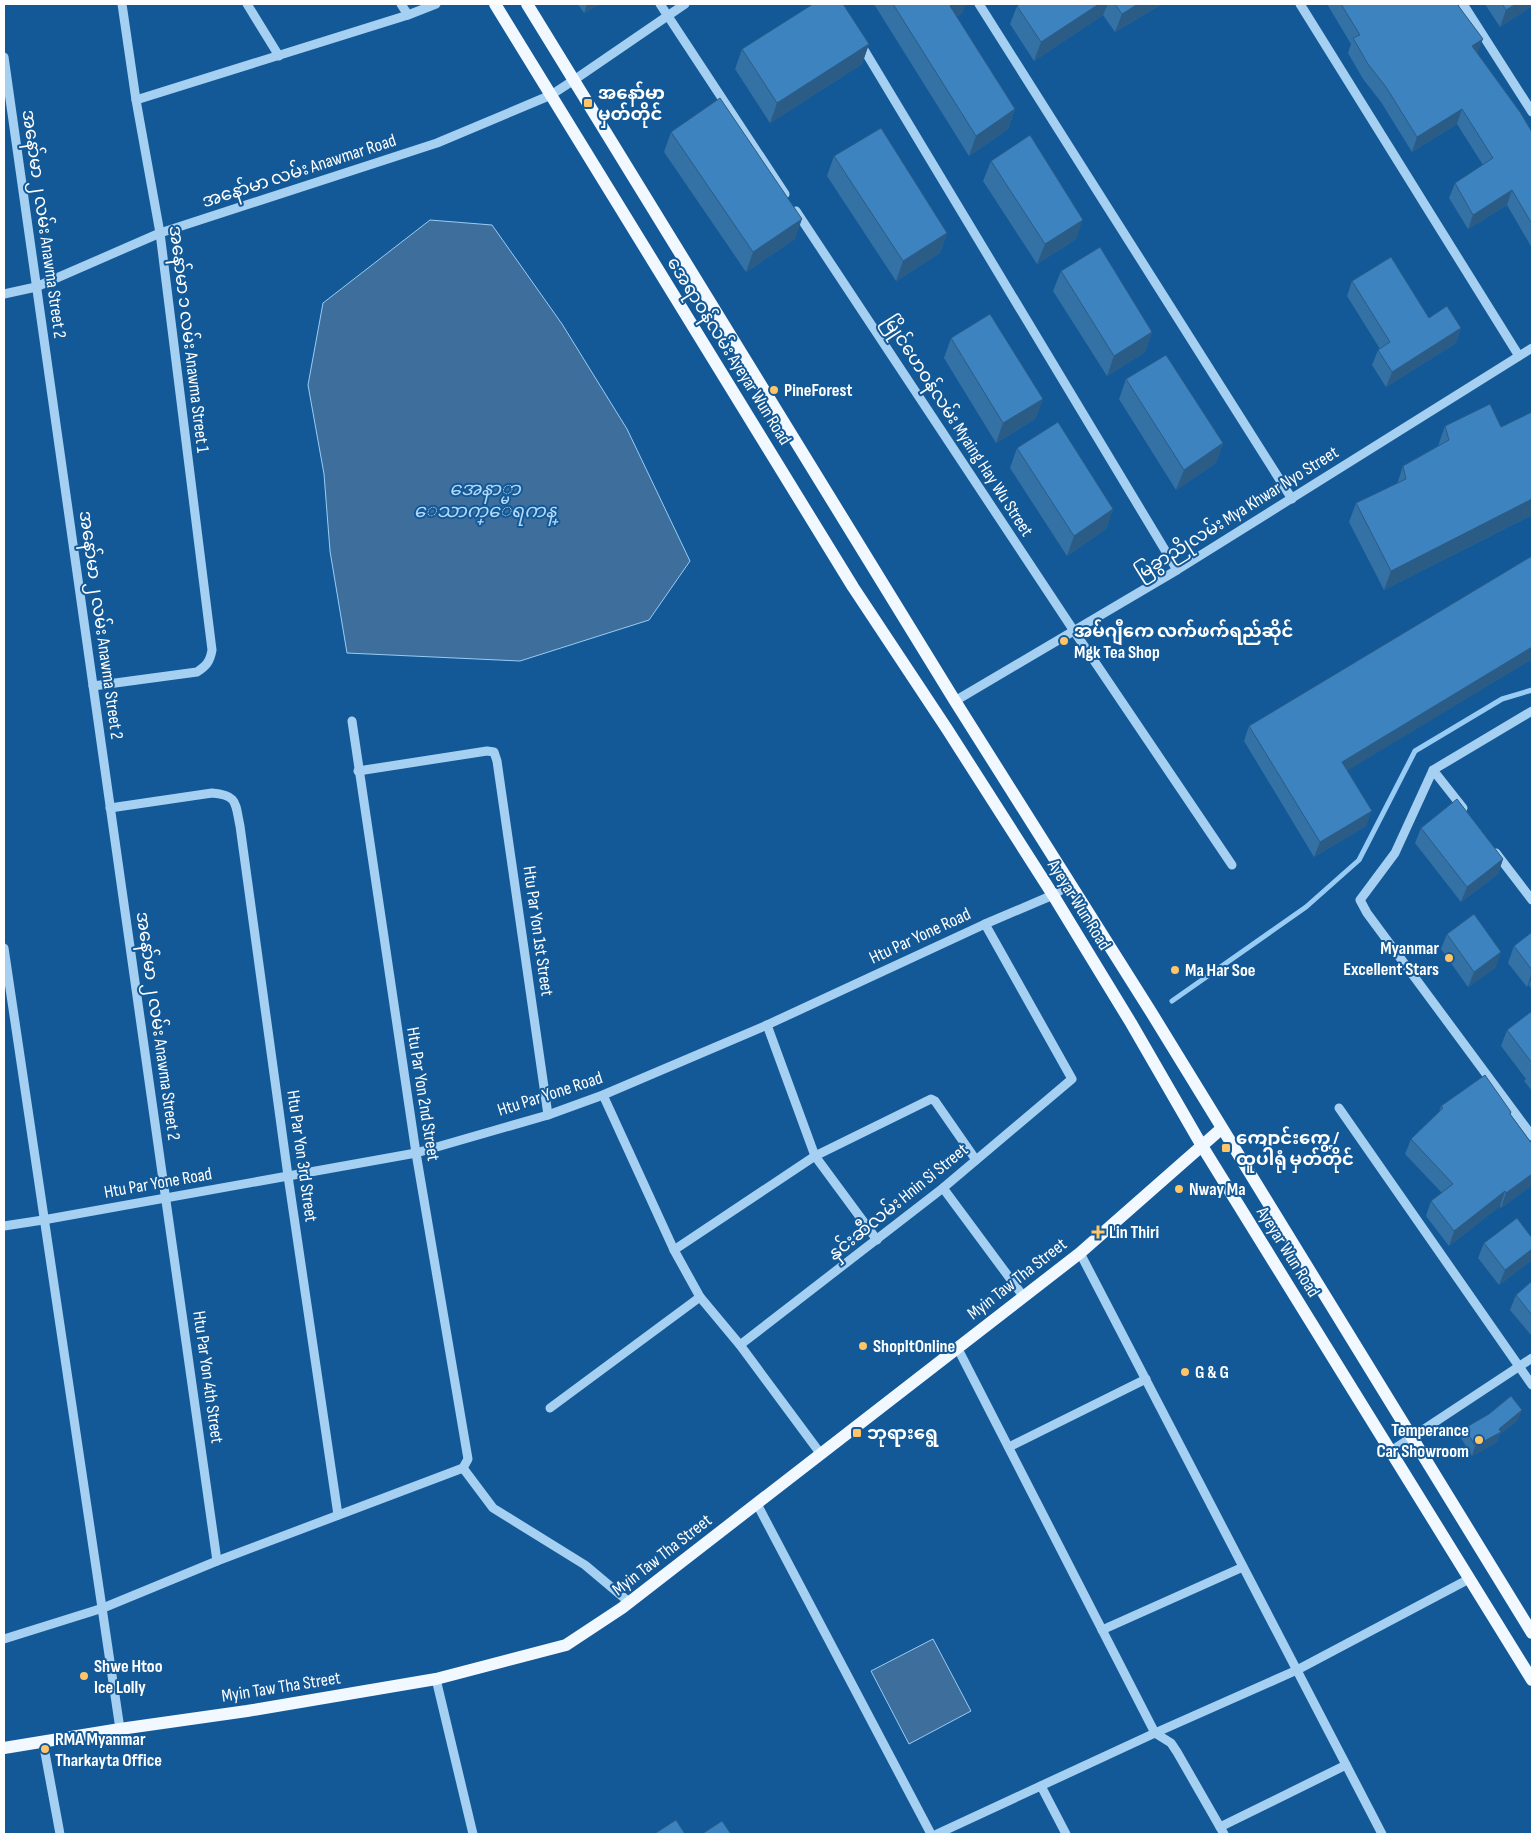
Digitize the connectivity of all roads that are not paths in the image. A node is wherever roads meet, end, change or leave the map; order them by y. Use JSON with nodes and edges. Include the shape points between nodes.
{"nodes":[{"id":1,"x":122,"y":4,"type":"edge"},
{"id":2,"x":247,"y":4,"type":"edge"},
{"id":3,"x":401,"y":4,"type":"edge"},
{"id":4,"x":436,"y":4,"type":"edge"},
{"id":5,"x":495,"y":4,"type":"edge"},
{"id":6,"x":527,"y":4,"type":"edge"},
{"id":7,"x":660,"y":4,"type":"edge"},
{"id":8,"x":685,"y":4,"type":"edge"},
{"id":9,"x":979,"y":4,"type":"edge"},
{"id":10,"x":1300,"y":4,"type":"edge"},
{"id":11,"x":1463,"y":4,"type":"edge"},
{"id":12,"x":408,"y":15,"type":"junction"},
{"id":13,"x":668,"y":16,"type":"junction"},
{"id":14,"x":857,"y":38,"type":"edge"},
{"id":15,"x":279,"y":56,"type":"junction"},
{"id":16,"x":4,"y":57,"type":"edge"},
{"id":17,"x":574,"y":80,"type":"junction"},
{"id":18,"x":551,"y":95,"type":"junction"},
{"id":19,"x":136,"y":100,"type":"junction"},
{"id":20,"x":1532,"y":112,"type":"edge"},
{"id":21,"x":788,"y":199,"type":"edge"},
{"id":22,"x":794,"y":207,"type":"edge"},
{"id":23,"x":160,"y":233,"type":"junction"},
{"id":24,"x":36,"y":287,"type":"junction"},
{"id":25,"x":4,"y":294,"type":"edge"},
{"id":26,"x":1532,"y":348,"type":"edge"},
{"id":27,"x":1519,"y":356,"type":"junction"},
{"id":28,"x":1292,"y":498,"type":"junction"},
{"id":29,"x":1177,"y":570,"type":"junction"},
{"id":30,"x":1074,"y":631,"type":"junction"},
{"id":31,"x":93,"y":686,"type":"junction"},
{"id":32,"x":955,"y":701,"type":"junction"},
{"id":33,"x":1532,"y":711,"type":"edge"},
{"id":34,"x":937,"y":714,"type":"joint"},
{"id":35,"x":352,"y":721,"type":"dead end"},
{"id":36,"x":1433,"y":770,"type":"junction"},
{"id":37,"x":358,"y":771,"type":"junction"},
{"id":38,"x":110,"y":808,"type":"junction"},
{"id":39,"x":1468,"y":816,"type":"edge"},
{"id":40,"x":1492,"y":846,"type":"edge"},
{"id":41,"x":1232,"y":865,"type":"dead end"},
{"id":42,"x":1071,"y":884,"type":"junction"},
{"id":43,"x":1053,"y":895,"type":"junction"},
{"id":44,"x":1532,"y":900,"type":"edge"},
{"id":45,"x":985,"y":924,"type":"junction"},
{"id":46,"x":4,"y":948,"type":"edge"},
{"id":47,"x":768,"y":1025,"type":"junction"},
{"id":48,"x":603,"y":1095,"type":"junction"},
{"id":49,"x":1339,"y":1108,"type":"dead end"},
{"id":50,"x":548,"y":1115,"type":"junction"},
{"id":51,"x":1221,"y":1129,"type":"junction"},
{"id":52,"x":1532,"y":1136,"type":"edge"},
{"id":53,"x":1202,"y":1146,"type":"junction"},
{"id":54,"x":416,"y":1153,"type":"junction"},
{"id":55,"x":815,"y":1156,"type":"junction"},
{"id":56,"x":976,"y":1160,"type":"junction"},
{"id":57,"x":288,"y":1176,"type":"junction"},
{"id":58,"x":943,"y":1188,"type":"junction"},
{"id":59,"x":166,"y":1198,"type":"junction"},
{"id":60,"x":43,"y":1220,"type":"junction"},
{"id":61,"x":4,"y":1226,"type":"edge"},
{"id":62,"x":877,"y":1240,"type":"junction"},
{"id":63,"x":674,"y":1250,"type":"junction"},
{"id":64,"x":1080,"y":1253,"type":"junction"},
{"id":65,"x":1023,"y":1296,"type":"junction"},
{"id":66,"x":700,"y":1297,"type":"junction"},
{"id":67,"x":740,"y":1346,"type":"junction"},
{"id":68,"x":957,"y":1347,"type":"junction"},
{"id":69,"x":1532,"y":1358,"type":"edge"},
{"id":70,"x":1519,"y":1367,"type":"junction"},
{"id":71,"x":1146,"y":1379,"type":"junction"},
{"id":72,"x":1532,"y":1385,"type":"edge"},
{"id":73,"x":550,"y":1408,"type":"dead end"},
{"id":74,"x":1412,"y":1438,"type":"junction"},
{"id":75,"x":1009,"y":1447,"type":"junction"},
{"id":76,"x":1391,"y":1451,"type":"junction"},
{"id":77,"x":820,"y":1453,"type":"junction"},
{"id":78,"x":463,"y":1468,"type":"junction"},
{"id":79,"x":757,"y":1504,"type":"junction"},
{"id":80,"x":338,"y":1515,"type":"junction"},
{"id":81,"x":218,"y":1561,"type":"junction"},
{"id":82,"x":1243,"y":1567,"type":"junction"},
{"id":83,"x":1470,"y":1579,"type":"junction"},
{"id":84,"x":629,"y":1602,"type":"junction"},
{"id":85,"x":103,"y":1608,"type":"junction"},
{"id":86,"x":1102,"y":1630,"type":"junction"},
{"id":87,"x":1532,"y":1633,"type":"edge"},
{"id":88,"x":4,"y":1639,"type":"edge"},
{"id":89,"x":1297,"y":1670,"type":"junction"},
{"id":90,"x":436,"y":1679,"type":"junction"},
{"id":91,"x":1532,"y":1680,"type":"edge"},
{"id":92,"x":120,"y":1728,"type":"junction"},
{"id":93,"x":1155,"y":1733,"type":"junction"},
{"id":94,"x":43,"y":1742,"type":"junction"},
{"id":95,"x":4,"y":1748,"type":"edge"},
{"id":96,"x":1346,"y":1765,"type":"junction"},
{"id":97,"x":1041,"y":1786,"type":"junction"},
{"id":98,"x":1222,"y":1830,"type":"edge"},
{"id":99,"x":60,"y":1834,"type":"edge"},
{"id":100,"x":473,"y":1834,"type":"edge"},
{"id":101,"x":931,"y":1834,"type":"edge"},
{"id":102,"x":936,"y":1834,"type":"edge"},
{"id":103,"x":1066,"y":1834,"type":"edge"},
{"id":104,"x":1382,"y":1834,"type":"edge"}],
"edges":[{"from":1,"to":19,"type":"street","name":"အနော်မာ ၁ လမ်း Anawma Street 1"},
{"from":2,"to":15,"type":"street"},
{"from":3,"to":12,"type":"street"},
{"from":4,"to":12,"type":"street"},
{"from":5,"to":18,"type":"main road","name":"အေရာဝန်လမ်း Ayeyar Wun Road"},
{"from":6,"to":17,"type":"main road","name":"အေရာဝန်လမ်း Ayeyar Wun Road"},
{"from":7,"to":13,"type":"street"},
{"from":8,"to":13,"type":"street","name":"အနော်မာ လမ်း Anawmar Road"},
{"from":9,"to":28,"type":"street"},
{"from":10,"to":27,"type":"street"},
{"from":11,"to":20,"type":"street"},
{"from":12,"to":15,"type":"street"},
{"from":13,"to":17,"type":"street","name":"အနော်မာ လမ်း Anawmar Road"},
{"from":13,"to":21,"type":"street"},
{"from":14,"to":29,"type":"street"},
{"from":15,"to":19,"type":"street"},
{"from":16,"to":24,"type":"street","name":"အနော်မာ ၂ လမ်း Anawma Street 2"},
{"from":17,"to":18,"type":"street","name":"အနော်မာ လမ်း Anawmar Road"},
{"from":17,"to":32,"type":"main road","name":"အေရာဝန်လမ်း Ayeyar Wun Road"},
{"from":18,"to":23,"type":"street","name":"အနော်မာ လမ်း Anawmar Road","via":[[437,143]]},
{"from":18,"to":34,"type":"main road","name":"အေရာဝန်လမ်း Ayeyar Wun Road","via":[[854,587]]},
{"from":19,"to":23,"type":"street","name":"အနော်မာ ၁ လမ်း Anawma Street 1"},
{"from":22,"to":30,"type":"street","name":"မြိုင်ဟေဝန်လမ်း Myaing Hay Wu Street"},
{"from":23,"to":24,"type":"street","name":"အနော်မာ လမ်း Anawmar Road"},
{"from":23,"to":31,"type":"street","name":"အနော်မာ ၁ လမ်း Anawma Street 1","via":[[211,659],[197,672]]},
{"from":24,"to":25,"type":"street","name":"အနော်မာ လမ်း Anawmar Road"},
{"from":24,"to":31,"type":"street","name":"အနော်မာ ၂ လမ်း Anawma Street 2"},
{"from":26,"to":27,"type":"street","name":"မြခွာညိုလမ်း Mya Khwar Nyo Street"},
{"from":27,"to":28,"type":"street","name":"မြခွာညိုလမ်း Mya Khwar Nyo Street"},
{"from":28,"to":29,"type":"street","name":"မြခွာညိုလမ်း Mya Khwar Nyo Street"},
{"from":29,"to":30,"type":"street","name":"မြခွာညိုလမ်း Mya Khwar Nyo Street"},
{"from":30,"to":32,"type":"street","name":"မြခွာညိုလမ်း Mya Khwar Nyo Street"},
{"from":30,"to":41,"type":"street","name":"မြိုင်ဟေဝန်လမ်း Myaing Hay Wu Street"},
{"from":31,"to":38,"type":"street","name":"အနော်မာ ၂ လမ်း Anawma Street 2"},
{"from":32,"to":42,"type":"main road","name":"Ayeyar Wun Road"},
{"from":33,"to":36,"type":"street"},
{"from":34,"to":43,"type":"main road","name":"Ayeyar Wun Road"},
{"from":35,"to":37,"type":"street","name":"Htu Par Yon 2nd Street"},
{"from":36,"to":39,"type":"street"},
{"from":36,"to":52,"type":"street","via":[[1395,853],[1360,900],[1366,913]]},
{"from":37,"to":50,"type":"street","name":"Htu Par Yon 1st Street","via":[[494,752],[498,761]]},
{"from":37,"to":54,"type":"street","name":"Htu Par Yon 2nd Street"},
{"from":38,"to":57,"type":"street","name":"Htu Par Yon 3rd Street","via":[[212,793],[226,794],[235,802]]},
{"from":38,"to":59,"type":"street","name":"အနော်မာ ၂ လမ်း Anawma Street 2"},
{"from":40,"to":44,"type":"street"},
{"from":42,"to":43,"type":"street","name":"Htu Par Yone Road"},
{"from":42,"to":51,"type":"main road","name":"Ayeyar Wun Road"},
{"from":43,"to":45,"type":"street","name":"Htu Par Yone Road"},
{"from":43,"to":53,"type":"main road","name":"Ayeyar Wun Road"},
{"from":45,"to":47,"type":"street","name":"Htu Par Yone Road"},
{"from":45,"to":56,"type":"street","name":"နှင်းဆီလမ်း Hnin Si Street","via":[[1072,1079]]},
{"from":46,"to":60,"type":"street"},
{"from":47,"to":48,"type":"street","name":"Htu Par Yone Road"},
{"from":47,"to":55,"type":"street"},
{"from":48,"to":50,"type":"street","name":"Htu Par Yone Road"},
{"from":48,"to":63,"type":"street"},
{"from":49,"to":70,"type":"street"},
{"from":50,"to":54,"type":"street","name":"Htu Par Yone Road"},
{"from":51,"to":53,"type":"main road","name":"Myin Taw Tha Street"},
{"from":51,"to":74,"type":"main road","name":"Ayeyar Wun Road"},
{"from":53,"to":64,"type":"main road","name":"Myin Taw Tha Street"},
{"from":53,"to":76,"type":"main road","name":"Ayeyar Wun Road"},
{"from":54,"to":57,"type":"street","name":"Htu Par Yone Road"},
{"from":54,"to":78,"type":"street","name":"Htu Par Yon 2nd Street","via":[[468,1459]]},
{"from":55,"to":56,"type":"street","via":[[931,1099]]},
{"from":55,"to":62,"type":"street"},
{"from":55,"to":63,"type":"street"},
{"from":56,"to":58,"type":"street","name":"နှင်းဆီလမ်း Hnin Si Street"},
{"from":57,"to":59,"type":"street","name":"Htu Par Yone Road"},
{"from":57,"to":80,"type":"street","name":"Htu Par Yon 3rd Street"},
{"from":58,"to":62,"type":"street","name":"နှင်းဆီလမ်း Hnin Si Street"},
{"from":58,"to":65,"type":"street"},
{"from":59,"to":60,"type":"street","name":"Htu Par Yone Road"},
{"from":59,"to":81,"type":"street","name":"Htu Par Yon 4th Street"},
{"from":60,"to":61,"type":"street","name":"Htu Par Yone Road"},
{"from":60,"to":85,"type":"street"},
{"from":62,"to":67,"type":"street","name":"နှင်းဆီလမ်း Hnin Si Street"},
{"from":63,"to":66,"type":"street"},
{"from":64,"to":65,"type":"main road","name":"Myin Taw Tha Street"},
{"from":64,"to":71,"type":"street"},
{"from":65,"to":68,"type":"main road","name":"Myin Taw Tha Street"},
{"from":66,"to":67,"type":"street"},
{"from":66,"to":73,"type":"street"},
{"from":67,"to":77,"type":"street"},
{"from":68,"to":75,"type":"street"},
{"from":68,"to":77,"type":"main road","name":"Myin Taw Tha Street"},
{"from":69,"to":70,"type":"street"},
{"from":70,"to":72,"type":"street"},
{"from":70,"to":74,"type":"street"},
{"from":71,"to":75,"type":"street"},
{"from":71,"to":82,"type":"street"},
{"from":74,"to":76,"type":"street"},
{"from":74,"to":87,"type":"main road","name":"Ayeyar Wun Road"},
{"from":75,"to":86,"type":"street"},
{"from":76,"to":83,"type":"main road","name":"Ayeyar Wun Road"},
{"from":77,"to":79,"type":"main road","name":"Myin Taw Tha Street"},
{"from":78,"to":80,"type":"street"},
{"from":78,"to":84,"type":"street","via":[[493,1508],[585,1565]]},
{"from":79,"to":84,"type":"main road","name":"Myin Taw Tha Street"},
{"from":79,"to":101,"type":"street"},
{"from":80,"to":81,"type":"street"},
{"from":81,"to":85,"type":"street"},
{"from":82,"to":86,"type":"street"},
{"from":82,"to":89,"type":"street"},
{"from":83,"to":89,"type":"street"},
{"from":83,"to":91,"type":"main road","name":"Ayeyar Wun Road"},
{"from":84,"to":90,"type":"main road","name":"Myin Taw Tha Street","via":[[566,1645]]},
{"from":85,"to":88,"type":"street"},
{"from":85,"to":92,"type":"street"},
{"from":86,"to":93,"type":"street"},
{"from":89,"to":93,"type":"street"},
{"from":89,"to":96,"type":"street"},
{"from":90,"to":92,"type":"main road","name":"Myin Taw Tha Street","via":[[247,1711]]},
{"from":90,"to":100,"type":"street"},
{"from":92,"to":94,"type":"main road","name":"Myin Taw Tha Street"},
{"from":93,"to":97,"type":"street"},
{"from":93,"to":98,"type":"street","via":[[1178,1752]]},
{"from":94,"to":95,"type":"main road","name":"Myin Taw Tha Street"},
{"from":94,"to":99,"type":"street"},
{"from":96,"to":98,"type":"street"},
{"from":96,"to":104,"type":"street"},
{"from":97,"to":102,"type":"street"},
{"from":97,"to":103,"type":"street"}]}
